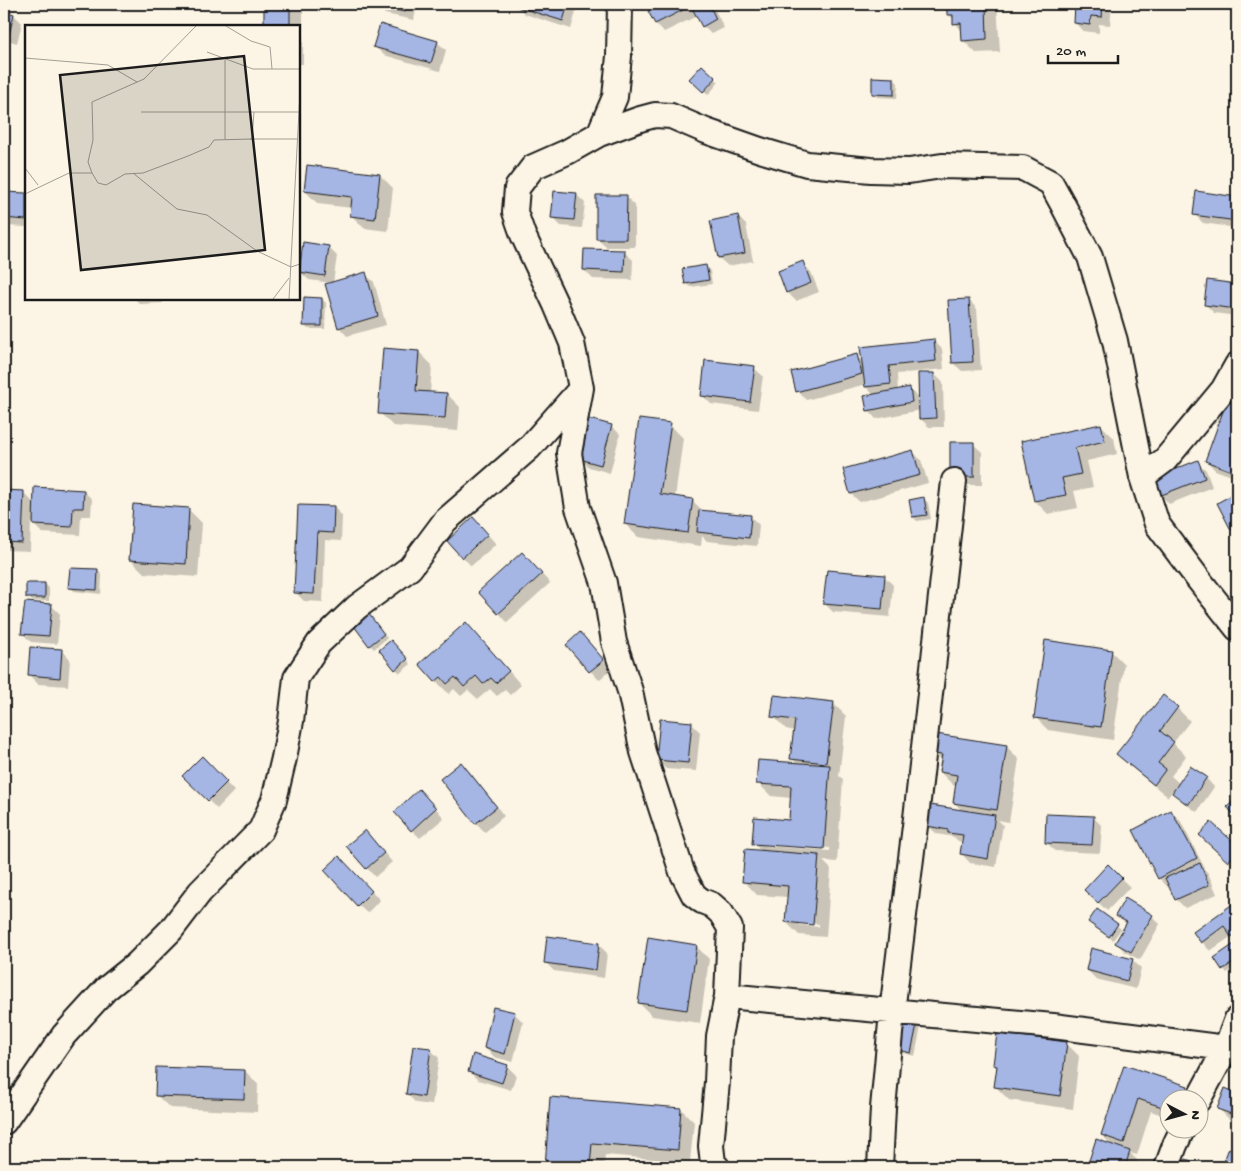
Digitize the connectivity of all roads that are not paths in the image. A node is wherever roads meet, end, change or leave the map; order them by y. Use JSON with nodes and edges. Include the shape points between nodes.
{"nodes":[{"id":1,"x":620,"y":4,"type":"edge"},
{"id":2,"x":599,"y":134,"type":"junction"},
{"id":3,"x":1237,"y":365,"type":"edge"},
{"id":4,"x":581,"y":388,"type":"junction"},
{"id":5,"x":1142,"y":477,"type":"junction"},
{"id":6,"x":954,"y":482,"type":"dead end"},
{"id":7,"x":1237,"y":628,"type":"edge"},
{"id":8,"x":727,"y":996,"type":"junction"},
{"id":9,"x":892,"y":1012,"type":"junction"},
{"id":10,"x":1237,"y":1019,"type":"edge"},
{"id":11,"x":1226,"y":1048,"type":"junction"},
{"id":12,"x":1204,"y":1088,"type":"edge"},
{"id":13,"x":4,"y":1122,"type":"edge"},
{"id":14,"x":1178,"y":1138,"type":"edge"},
{"id":15,"x":712,"y":1160,"type":"edge"},
{"id":16,"x":880,"y":1167,"type":"edge"},
{"id":17,"x":1167,"y":1167,"type":"edge"}],
"edges":[{"from":1,"to":2,"type":"street","via":[[616,97]]},
{"from":2,"to":4,"type":"street","via":[[533,167],[517,188],[515,212],[572,343]]},
{"from":2,"to":5,"type":"street","via":[[655,115],[671,116],[807,164],[909,171],[942,166],[1023,168],[1051,183],[1090,258],[1115,341]]},
{"from":3,"to":5,"type":"street","via":[[1223,390],[1165,460]]},
{"from":4,"to":8,"type":"street","via":[[569,453],[578,508],[604,583],[614,642],[630,692],[643,752],[682,872],[694,895],[721,913],[730,928]]},
{"from":4,"to":13,"type":"street","via":[[529,448],[444,521],[410,568],[357,607],[319,643],[296,678],[284,758],[274,800],[261,830],[200,892],[164,937],[106,989],[64,1034]]},
{"from":5,"to":7,"type":"street","via":[[1157,524]]},
{"from":6,"to":9,"type":"street"},
{"from":8,"to":9,"type":"street"},
{"from":8,"to":15,"type":"street","via":[[719,1036]]},
{"from":9,"to":11,"type":"street","via":[[1053,1026]]},
{"from":9,"to":16,"type":"street"},
{"from":10,"to":11,"type":"street"},
{"from":11,"to":12,"type":"street"},
{"from":14,"to":17,"type":"street"}]}
